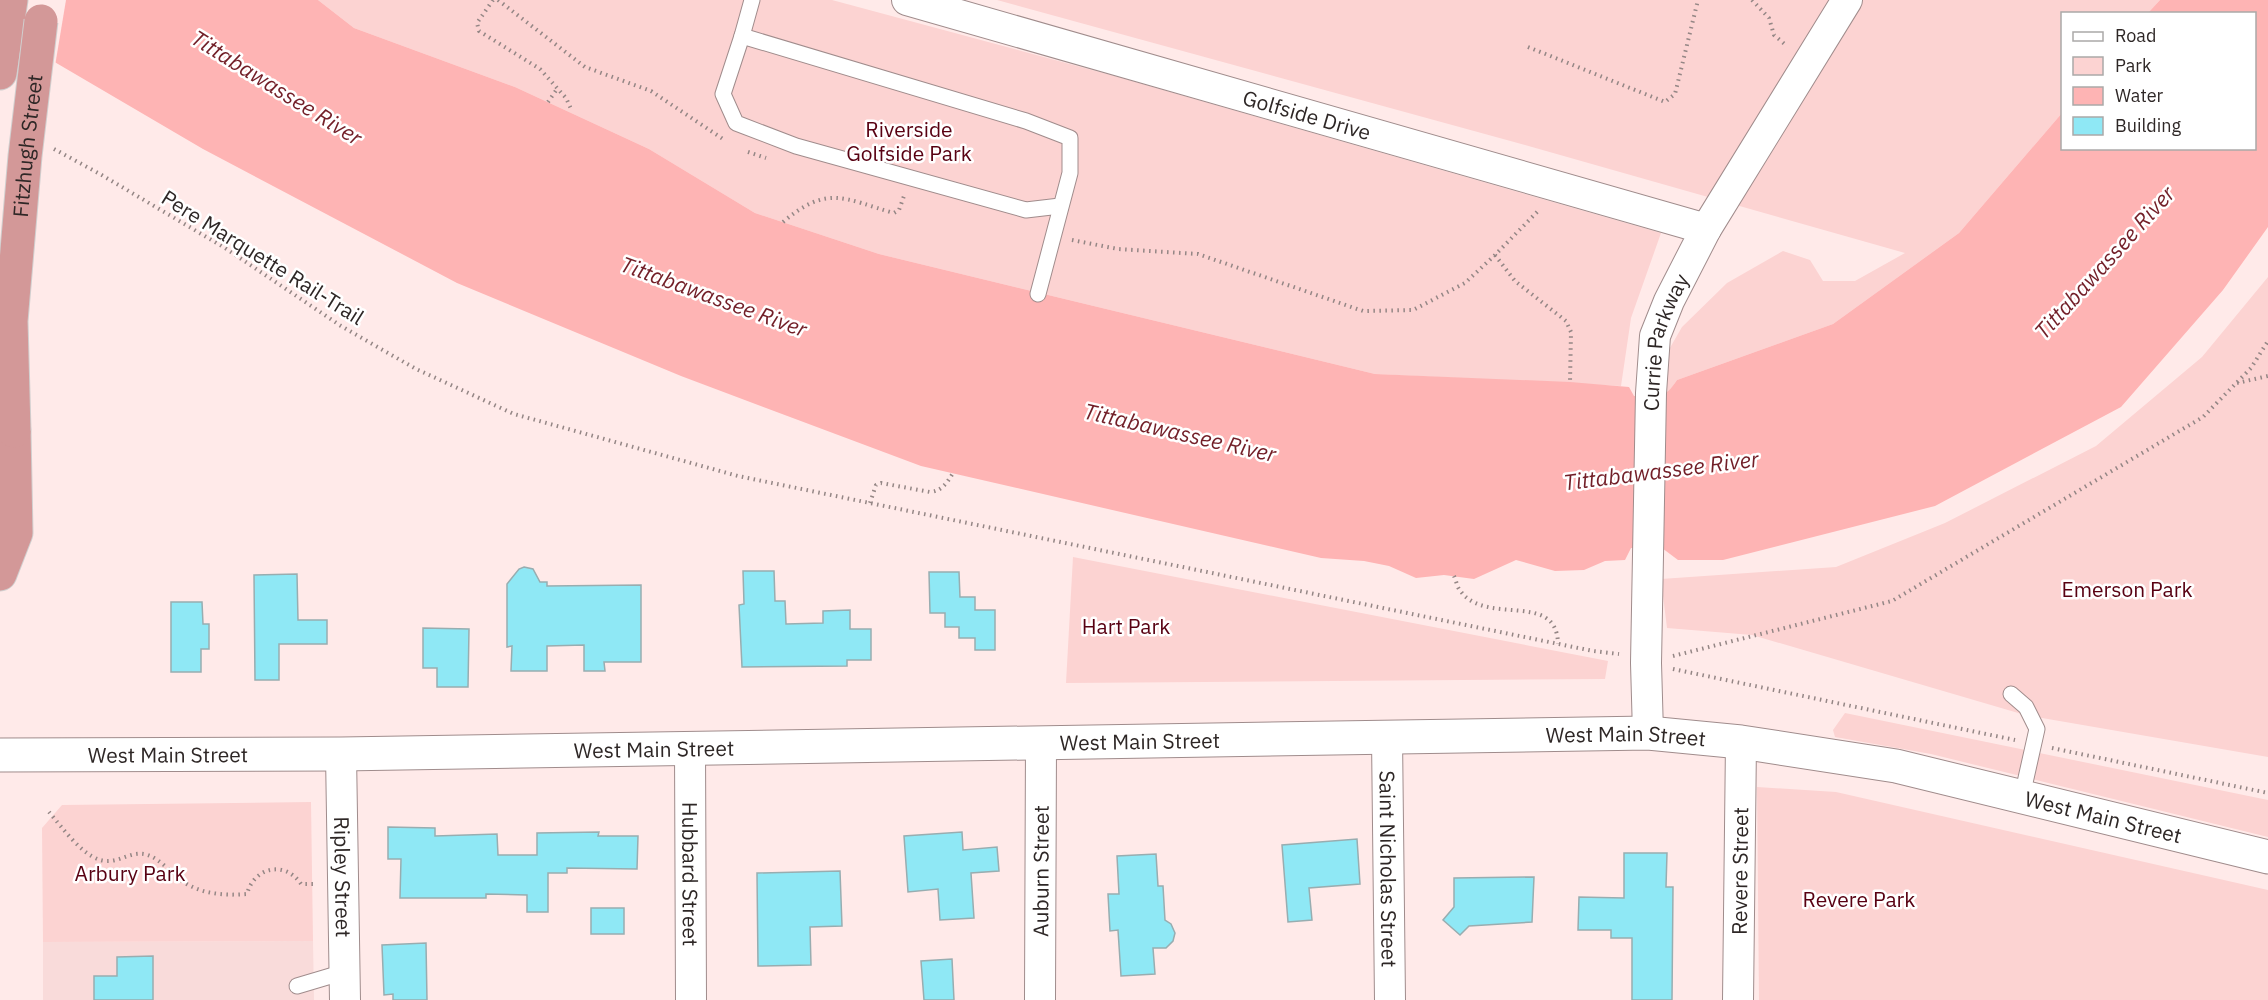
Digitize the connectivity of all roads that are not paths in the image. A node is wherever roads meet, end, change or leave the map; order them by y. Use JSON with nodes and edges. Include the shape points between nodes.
{"nodes":[{"id":1,"x":11,"y":0,"type":"edge"},
{"id":2,"x":44,"y":0,"type":"edge"},
{"id":3,"x":752,"y":0,"type":"edge"},
{"id":4,"x":907,"y":0,"type":"edge"},
{"id":5,"x":1846,"y":0,"type":"edge"},
{"id":6,"x":742,"y":36,"type":"junction"},
{"id":7,"x":0,"y":73,"type":"edge"},
{"id":8,"x":1060,"y":206,"type":"junction"},
{"id":9,"x":1706,"y":229,"type":"junction"},
{"id":10,"x":1038,"y":294,"type":"dead end"},
{"id":11,"x":0,"y":574,"type":"edge"},
{"id":12,"x":2011,"y":694,"type":"dead end"},
{"id":13,"x":1648,"y":733,"type":"junction"},
{"id":14,"x":1387,"y":737,"type":"junction"},
{"id":15,"x":1041,"y":742,"type":"junction"},
{"id":16,"x":1741,"y":742,"type":"junction"},
{"id":17,"x":690,"y":748,"type":"junction"},
{"id":18,"x":341,"y":754,"type":"junction"},
{"id":19,"x":0,"y":755,"type":"edge"},
{"id":20,"x":2022,"y":796,"type":"junction"},
{"id":21,"x":2268,"y":857,"type":"edge"},
{"id":22,"x":297,"y":986,"type":"dead end"},
{"id":23,"x":345,"y":986,"type":"edge"},
{"id":24,"x":691,"y":1000,"type":"edge"},
{"id":25,"x":1040,"y":1000,"type":"edge"},
{"id":26,"x":1390,"y":1000,"type":"edge"},
{"id":27,"x":1738,"y":1000,"type":"edge"}],
"edges":[{"from":1,"to":7,"type":"highway","name":"Fitzhugh Street"},
{"from":2,"to":11,"type":"highway","name":"Fitzhugh Street","bridge":true,"via":[[11,321],[16,533]]},
{"from":3,"to":6,"type":"lane"},
{"from":4,"to":9,"type":"street","name":"Golfside Drive"},
{"from":5,"to":9,"type":"street","name":"Currie Parkway"},
{"from":6,"to":8,"type":"lane","via":[[1026,121],[1070,138],[1070,172]]},
{"from":6,"to":8,"type":"lane","via":[[723,94],[736,123],[796,146],[1026,210]]},
{"from":8,"to":10,"type":"lane"},
{"from":9,"to":13,"type":"street","name":"Currie Parkway","via":[[1655,336],[1646,663]]},
{"from":12,"to":20,"type":"lane","via":[[2026,707],[2037,729]]},
{"from":13,"to":14,"type":"street","name":"West Main Street"},
{"from":13,"to":16,"type":"street","name":"West Main Street"},
{"from":14,"to":15,"type":"street","name":"West Main Street"},
{"from":14,"to":26,"type":"street","name":"Saint Nicholas Street"},
{"from":15,"to":17,"type":"street","name":"West Main Street"},
{"from":15,"to":25,"type":"street","name":"Auburn Street"},
{"from":16,"to":20,"type":"street","name":"West Main Street","via":[[1896,766]]},
{"from":16,"to":27,"type":"street","name":"Revere Street"},
{"from":17,"to":18,"type":"street","name":"West Main Street"},
{"from":17,"to":24,"type":"street","name":"Hubbard Street"},
{"from":18,"to":19,"type":"street","name":"West Main Street"},
{"from":18,"to":23,"type":"street","name":"Ripley Street"},
{"from":20,"to":21,"type":"street","name":"West Main Street"},
{"from":22,"to":23,"type":"lane"}]}
